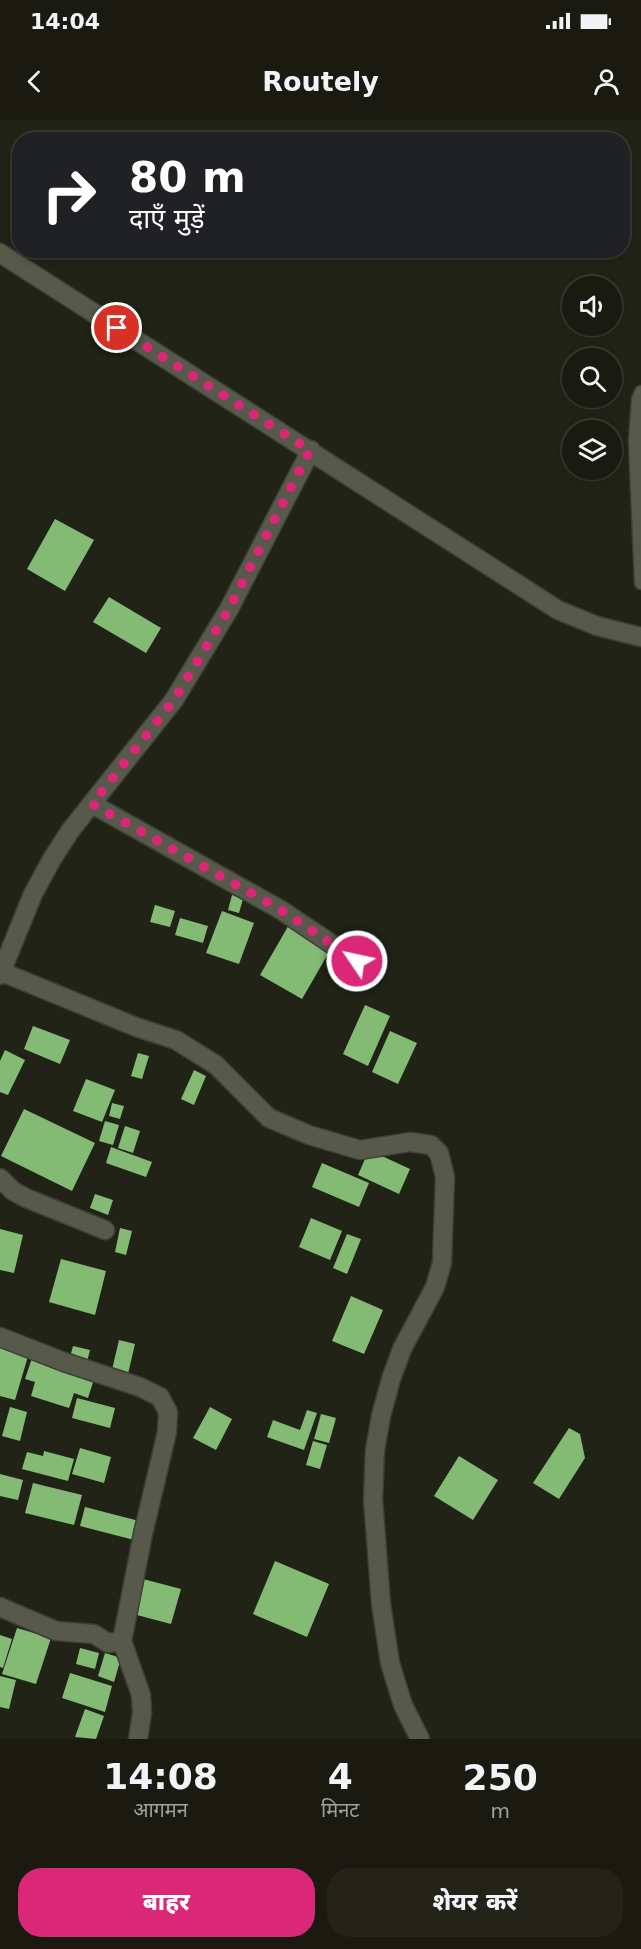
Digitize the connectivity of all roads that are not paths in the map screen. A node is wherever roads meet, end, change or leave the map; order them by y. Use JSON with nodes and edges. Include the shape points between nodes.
{"nodes":[{"id":1,"x":0,"y":253,"type":"edge"},
{"id":2,"x":641,"y":392,"type":"edge"},
{"id":3,"x":310,"y":450,"type":"junction"},
{"id":4,"x":641,"y":583,"type":"edge"},
{"id":5,"x":641,"y":637,"type":"edge"},
{"id":6,"x":92,"y":804,"type":"junction"},
{"id":7,"x":357,"y":961,"type":"dead end"},
{"id":8,"x":1,"y":973,"type":"edge"},
{"id":9,"x":0,"y":1178,"type":"edge"},
{"id":10,"x":105,"y":1230,"type":"dead end"},
{"id":11,"x":0,"y":1337,"type":"edge"},
{"id":12,"x":0,"y":1607,"type":"edge"},
{"id":13,"x":122,"y":1641,"type":"junction"},
{"id":14,"x":138,"y":1739,"type":"edge"},
{"id":15,"x":420,"y":1739,"type":"edge"}],
"edges":[{"from":1,"to":3,"type":"street"},
{"from":2,"to":4,"type":"lane","via":[[635,441]]},
{"from":3,"to":5,"type":"street","via":[[558,610],[597,626]]},
{"from":3,"to":6,"type":"street","via":[[229,609],[174,700]]},
{"from":6,"to":7,"type":"street","via":[[281,910]]},
{"from":6,"to":8,"type":"street","via":[[52,859],[33,894]]},
{"from":8,"to":15,"type":"street","via":[[176,1040],[216,1065],[269,1118],[309,1135],[360,1150],[410,1143],[431,1145],[439,1153],[445,1177],[442,1263],[427,1305],[402,1349],[391,1379],[375,1450],[373,1499],[390,1663]]},
{"from":9,"to":10,"type":"street","via":[[26,1198]]},
{"from":11,"to":13,"type":"street","via":[[140,1386],[159,1397],[168,1412]]},
{"from":12,"to":13,"type":"street","via":[[56,1631],[94,1634],[108,1643]]},
{"from":13,"to":14,"type":"street","via":[[141,1695]]}]}
